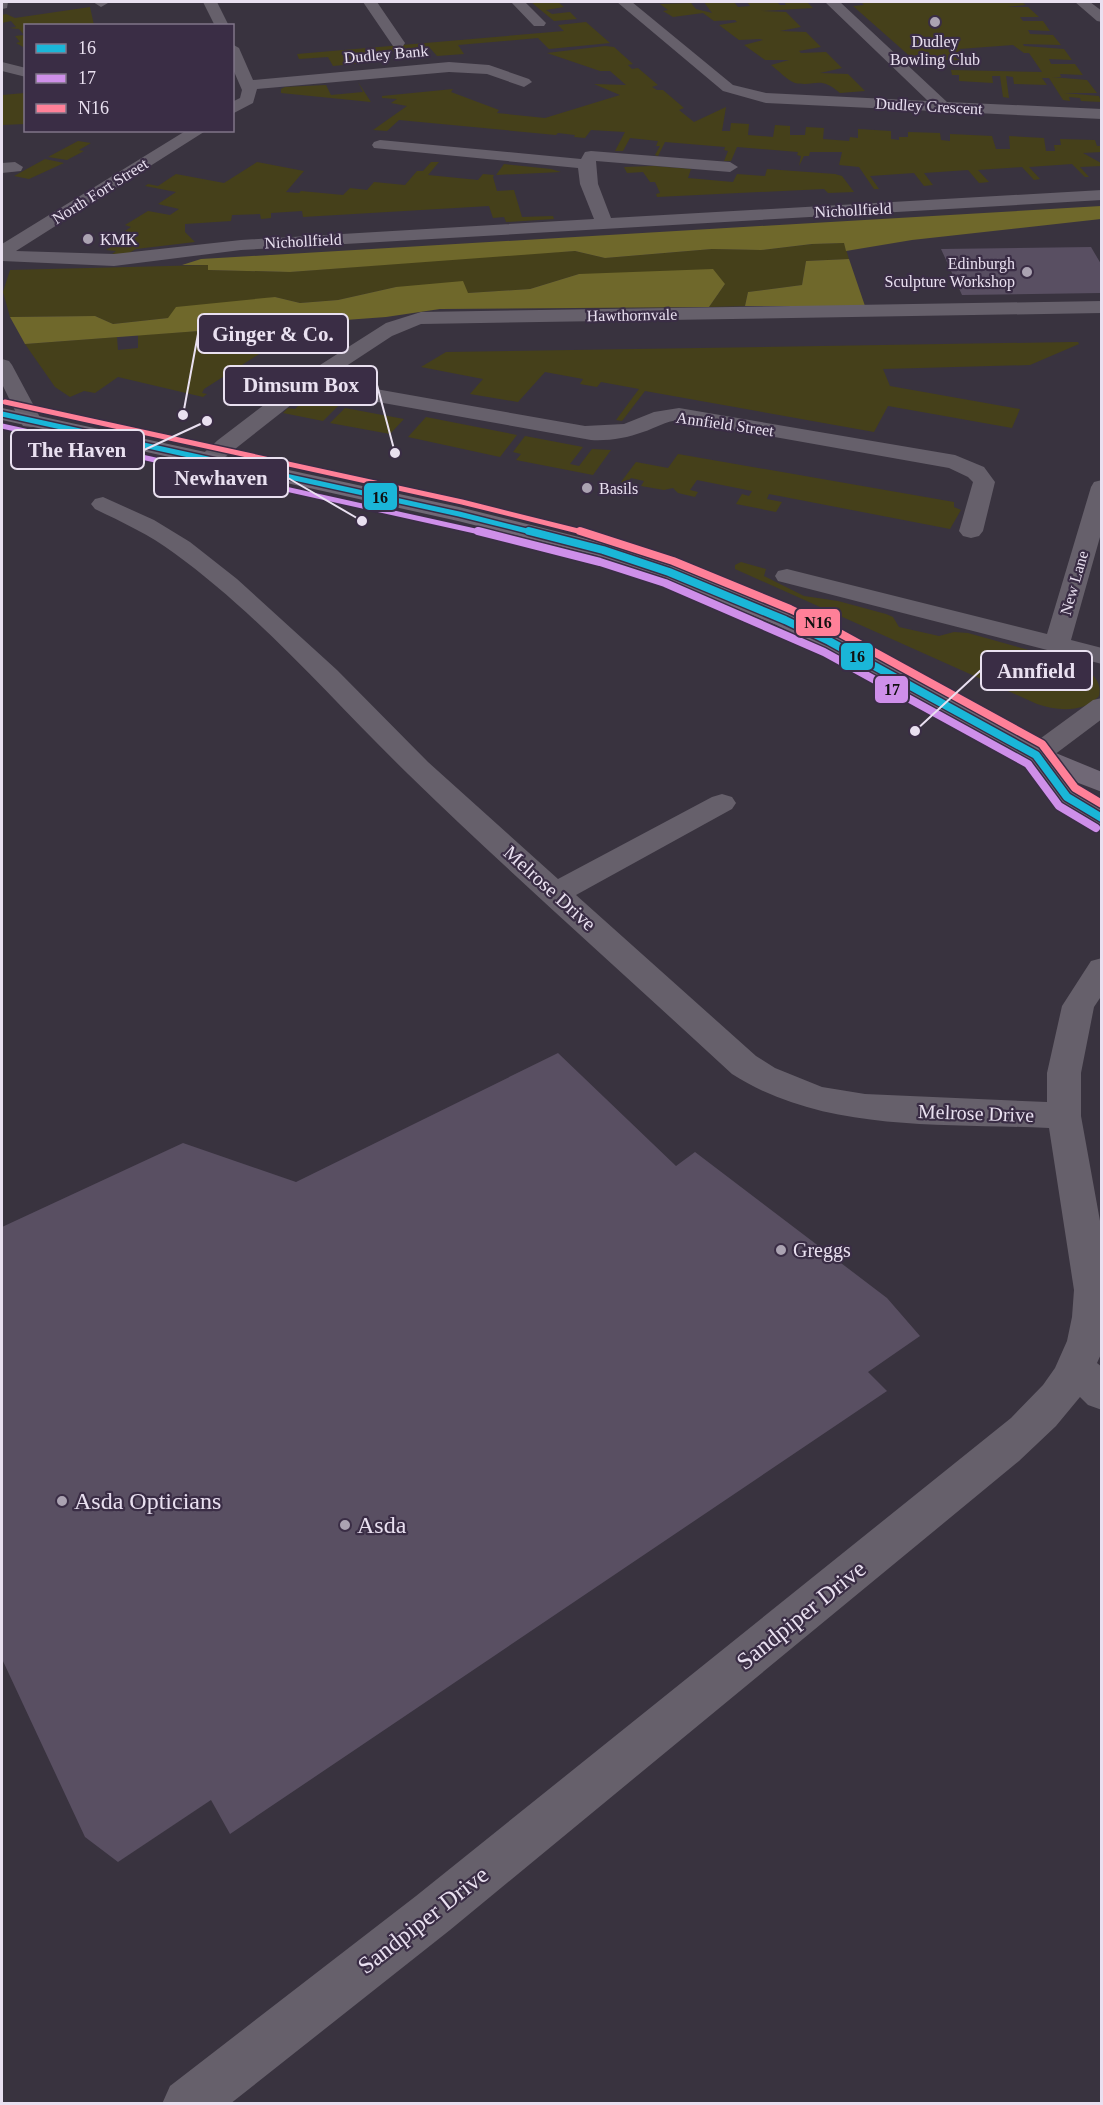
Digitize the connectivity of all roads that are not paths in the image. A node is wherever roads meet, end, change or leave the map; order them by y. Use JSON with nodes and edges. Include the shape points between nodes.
{"nodes":[{"id":1,"x":210,"y":2,"type":"edge"},
{"id":2,"x":370,"y":2,"type":"edge"},
{"id":3,"x":518,"y":2,"type":"edge"},
{"id":4,"x":624,"y":2,"type":"edge"},
{"id":5,"x":832,"y":2,"type":"edge"},
{"id":6,"x":1082,"y":2,"type":"edge"},
{"id":7,"x":1101,"y":18,"type":"edge"},
{"id":8,"x":539,"y":23,"type":"dead end"},
{"id":9,"x":221,"y":24,"type":"edge"},
{"id":10,"x":398,"y":43,"type":"dead end"},
{"id":11,"x":234,"y":52,"type":"edge"},
{"id":12,"x":2,"y":67,"type":"edge"},
{"id":13,"x":24,"y":72,"type":"edge"},
{"id":14,"x":524,"y":82,"type":"dead end"},
{"id":15,"x":250,"y":88,"type":"junction"},
{"id":16,"x":234,"y":90,"type":"edge"},
{"id":17,"x":942,"y":106,"type":"junction"},
{"id":18,"x":234,"y":108,"type":"edge"},
{"id":19,"x":1101,"y":114,"type":"edge"},
{"id":20,"x":196,"y":132,"type":"edge"},
{"id":21,"x":380,"y":145,"type":"dead end"},
{"id":22,"x":415,"y":148,"type":"junction"},
{"id":23,"x":592,"y":154,"type":"junction"},
{"id":24,"x":402,"y":164,"type":"dead end"},
{"id":25,"x":730,"y":167,"type":"dead end"},
{"id":26,"x":1101,"y":195,"type":"edge"},
{"id":27,"x":605,"y":225,"type":"junction"},
{"id":28,"x":2,"y":254,"type":"edge"},
{"id":29,"x":1101,"y":307,"type":"edge"},
{"id":30,"x":2,"y":364,"type":"edge"},
{"id":31,"x":305,"y":383,"type":"junction"},
{"id":32,"x":2,"y":414,"type":"edge"},
{"id":33,"x":31,"y":421,"type":"junction"},
{"id":34,"x":208,"y":459,"type":"junction"},
{"id":35,"x":1101,"y":487,"type":"edge"},
{"id":36,"x":103,"y":504,"type":"dead end"},
{"id":37,"x":971,"y":531,"type":"dead end"},
{"id":38,"x":787,"y":576,"type":"dead end"},
{"id":39,"x":1057,"y":645,"type":"junction"},
{"id":40,"x":1101,"y":656,"type":"edge"},
{"id":41,"x":1101,"y":706,"type":"edge"},
{"id":42,"x":1036,"y":755,"type":"junction"},
{"id":43,"x":1101,"y":783,"type":"edge"},
{"id":44,"x":722,"y":803,"type":"dead end"},
{"id":45,"x":1101,"y":818,"type":"edge"},
{"id":46,"x":556,"y":893,"type":"junction"},
{"id":47,"x":1101,"y":969,"type":"edge"},
{"id":48,"x":1064,"y":1116,"type":"junction"},
{"id":49,"x":1089,"y":1381,"type":"edge"},
{"id":50,"x":188,"y":2103,"type":"edge"}],
"edges":[{"from":1,"to":9,"type":"street"},
{"from":2,"to":10,"type":"street"},
{"from":3,"to":8,"type":"street"},
{"from":4,"to":17,"type":"street","name":"Dudley Crescent","via":[[728,88],[756,96]]},
{"from":5,"to":17,"type":"street"},
{"from":6,"to":7,"type":"street"},
{"from":11,"to":15,"type":"street"},
{"from":12,"to":13,"type":"street"},
{"from":14,"to":15,"type":"street","name":"Dudley Bank","via":[[489,70],[459,67]]},
{"from":15,"to":16,"type":"street","name":"Dudley Bank"},
{"from":15,"to":18,"type":"street","via":[[249,98]]},
{"from":17,"to":19,"type":"street","name":"Dudley Crescent"},
{"from":20,"to":28,"type":"street","name":"North Fort Street"},
{"from":21,"to":22,"type":"street"},
{"from":22,"to":23,"type":"street"},
{"from":22,"to":24,"type":"street"},
{"from":23,"to":25,"type":"street"},
{"from":23,"to":27,"type":"street","via":[[589,184]]},
{"from":26,"to":27,"type":"street","name":"Nichollfield"},
{"from":27,"to":28,"type":"street","name":"Nichollfield","via":[[241,245],[135,259]]},
{"from":29,"to":31,"type":"street","name":"Hawthornvale","via":[[421,318],[398,323]]},
{"from":30,"to":33,"type":"street"},
{"from":31,"to":34,"type":"street","name":"Hawthornvale"},
{"from":31,"to":37,"type":"street","name":"Annfield Street","via":[[585,433],[608,434],[662,415],[679,414],[955,462],[976,472],[984,482]]},
{"from":32,"to":33,"type":"main road"},
{"from":33,"to":34,"type":"main road"},
{"from":34,"to":42,"type":"main road","via":[[534,532],[669,573],[820,637]]},
{"from":35,"to":39,"type":"street","name":"New Lane"},
{"from":36,"to":46,"type":"street","name":"Melrose Drive","via":[[182,547],[228,584],[328,676],[418,768]]},
{"from":38,"to":39,"type":"street"},
{"from":39,"to":40,"type":"street"},
{"from":41,"to":42,"type":"street"},
{"from":42,"to":43,"type":"main road"},
{"from":42,"to":45,"type":"main road","via":[[1066,797]]},
{"from":44,"to":46,"type":"street"},
{"from":46,"to":48,"type":"street","name":"Melrose Drive","via":[[744,1065],[763,1077],[818,1099],[865,1107]]},
{"from":47,"to":48,"type":"street","name":"Sandpiper Drive","via":[[1078,1006],[1064,1073]]},
{"from":48,"to":49,"type":"street","name":"Sandpiper Drive","via":[[1093,1290],[1084,1352]]},
{"from":49,"to":50,"type":"street","name":"Sandpiper Drive","via":[[1050,1408],[433,1913]]}]}
